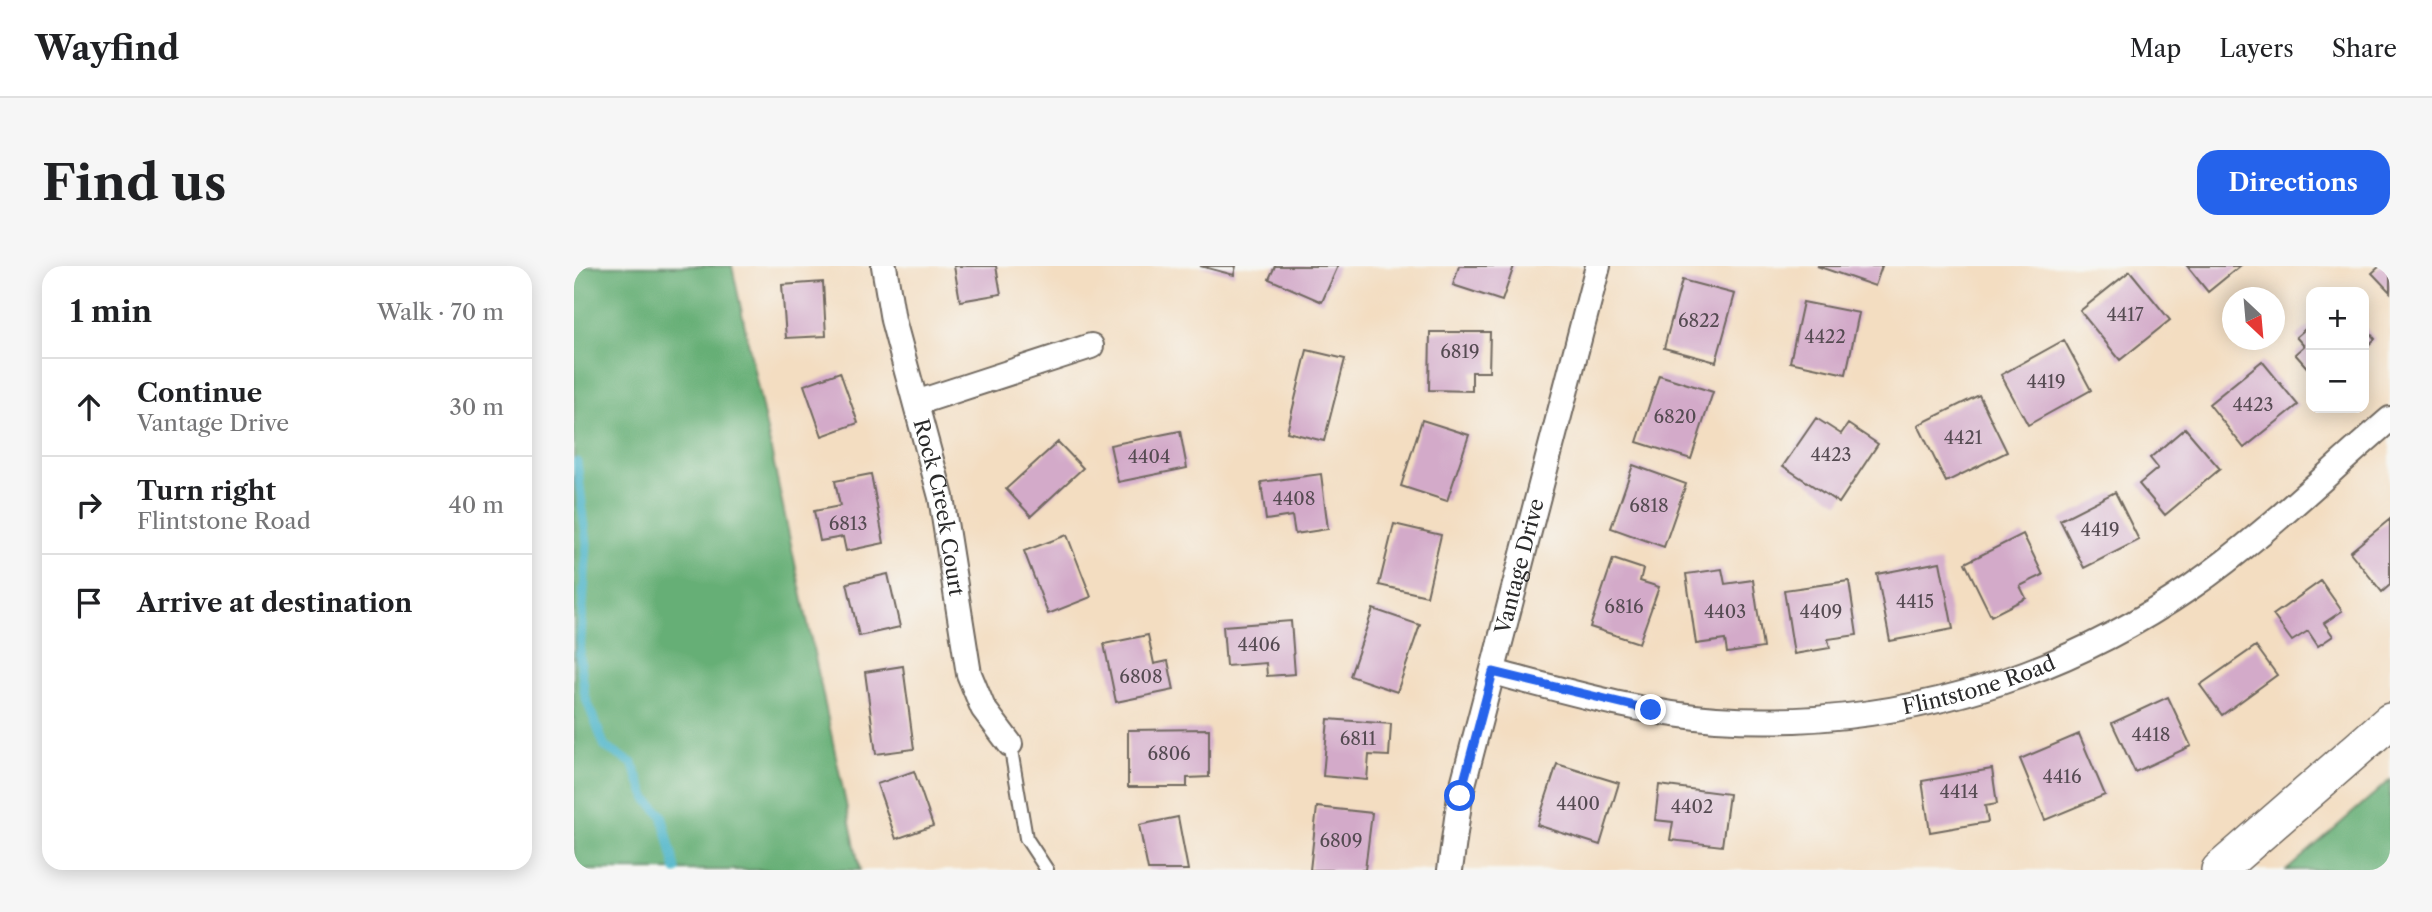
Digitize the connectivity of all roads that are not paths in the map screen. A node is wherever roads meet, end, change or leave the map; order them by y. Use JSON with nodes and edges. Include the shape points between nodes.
{"nodes":[{"id":1,"x":884,"y":266,"type":"edge"},
{"id":2,"x":1598,"y":266,"type":"edge"},
{"id":3,"x":1091,"y":346,"type":"dead end"},
{"id":4,"x":916,"y":403,"type":"junction"},
{"id":5,"x":2390,"y":419,"type":"edge"},
{"id":6,"x":1493,"y":672,"type":"junction"},
{"id":7,"x":2390,"y":721,"type":"edge"},
{"id":8,"x":1010,"y":744,"type":"joint"},
{"id":9,"x":1047,"y":870,"type":"edge"},
{"id":10,"x":1450,"y":870,"type":"edge"},
{"id":11,"x":2219,"y":870,"type":"edge"}],
"edges":[{"from":1,"to":4,"type":"street","name":"Rock Creek Court","via":[[893,320]]},
{"from":2,"to":6,"type":"street","name":"Vantage Drive"},
{"from":3,"to":4,"type":"street"},
{"from":4,"to":8,"type":"street","name":"Rock Creek Court","via":[[941,497],[970,674],[983,708]]},
{"from":5,"to":6,"type":"street","name":"Flintstone Road","via":[[2231,556],[2150,614],[2077,653],[2008,681],[1927,704],[1810,720],[1714,719],[1651,710]]},
{"from":6,"to":10,"type":"street","name":"Vantage Drive","via":[[1460,796]]},
{"from":7,"to":11,"type":"main road"},
{"from":8,"to":9,"type":"lane","via":[[1026,838]]}]}
